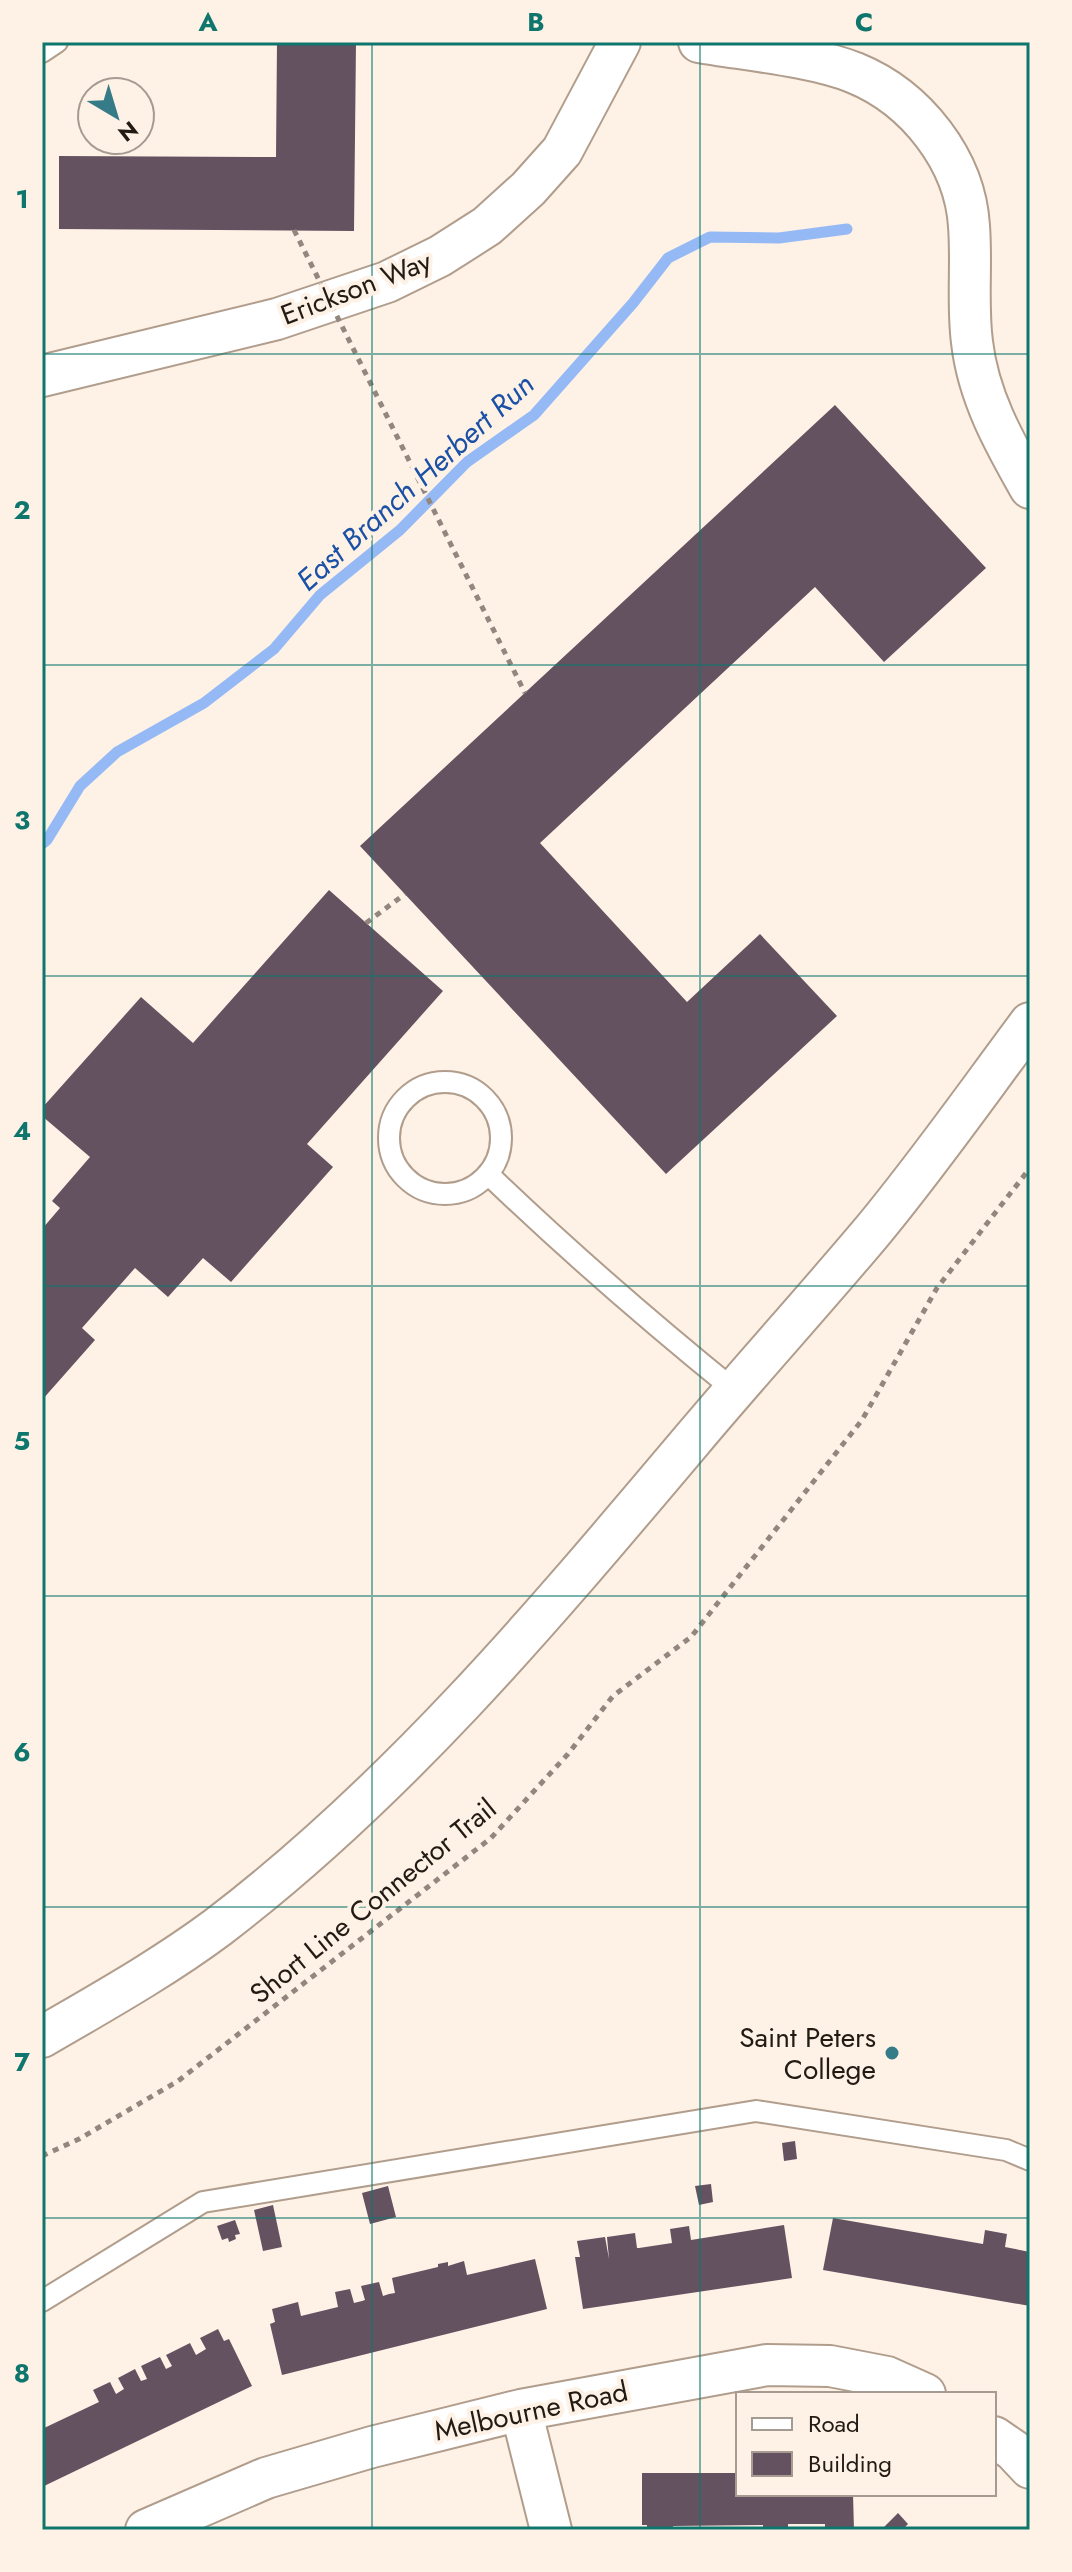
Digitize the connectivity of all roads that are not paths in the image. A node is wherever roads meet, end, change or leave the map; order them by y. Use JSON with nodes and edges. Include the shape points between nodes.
{"nodes":[{"id":1,"x":57,"y":42,"type":"edge"},
{"id":2,"x":620,"y":42,"type":"edge"},
{"id":3,"x":699,"y":42,"type":"edge"},
{"id":4,"x":42,"y":52,"type":"edge"},
{"id":5,"x":43,"y":374,"type":"edge"},
{"id":6,"x":1030,"y":488,"type":"edge"},
{"id":7,"x":1030,"y":1023,"type":"edge"},
{"id":8,"x":488,"y":1174,"type":"junction"},
{"id":9,"x":734,"y":1390,"type":"junction"},
{"id":10,"x":42,"y":2037,"type":"edge"},
{"id":11,"x":1030,"y":2160,"type":"edge"},
{"id":12,"x":42,"y":2301,"type":"edge"},
{"id":13,"x":921,"y":2392,"type":"edge"},
{"id":14,"x":521,"y":2410,"type":"junction"},
{"id":15,"x":146,"y":2530,"type":"edge"},
{"id":16,"x":551,"y":2530,"type":"edge"}],
"edges":[{"from":1,"to":4,"type":"lane"},
{"from":2,"to":5,"type":"street","name":"Erickson Way","via":[[562,151],[487,226],[440,256],[387,282],[277,319]]},
{"from":3,"to":6,"type":"street","via":[[854,73],[892,93],[945,150],[961,182],[969,224],[972,342],[983,394]]},
{"from":7,"to":9,"type":"street","via":[[872,1232]]},
{"from":8,"to":8,"type":"lane","via":[[499,1157],[502,1138],[489,1101],[462,1084],[443,1082],[417,1089],[401,1103],[390,1126],[390,1148],[399,1170],[414,1185],[453,1194]]},
{"from":8,"to":9,"type":"lane","via":[[644,1317]]},
{"from":9,"to":10,"type":"street","via":[[498,1663],[352,1815],[215,1929]]},
{"from":11,"to":12,"type":"lane","via":[[1006,2150],[756,2111],[203,2202]]},
{"from":13,"to":14,"type":"street","name":"Melbourne Road","via":[[887,2377],[830,2366],[767,2365]]},
{"from":14,"to":15,"type":"street","name":"Melbourne Road","via":[[266,2478]]},
{"from":14,"to":16,"type":"street"}]}
